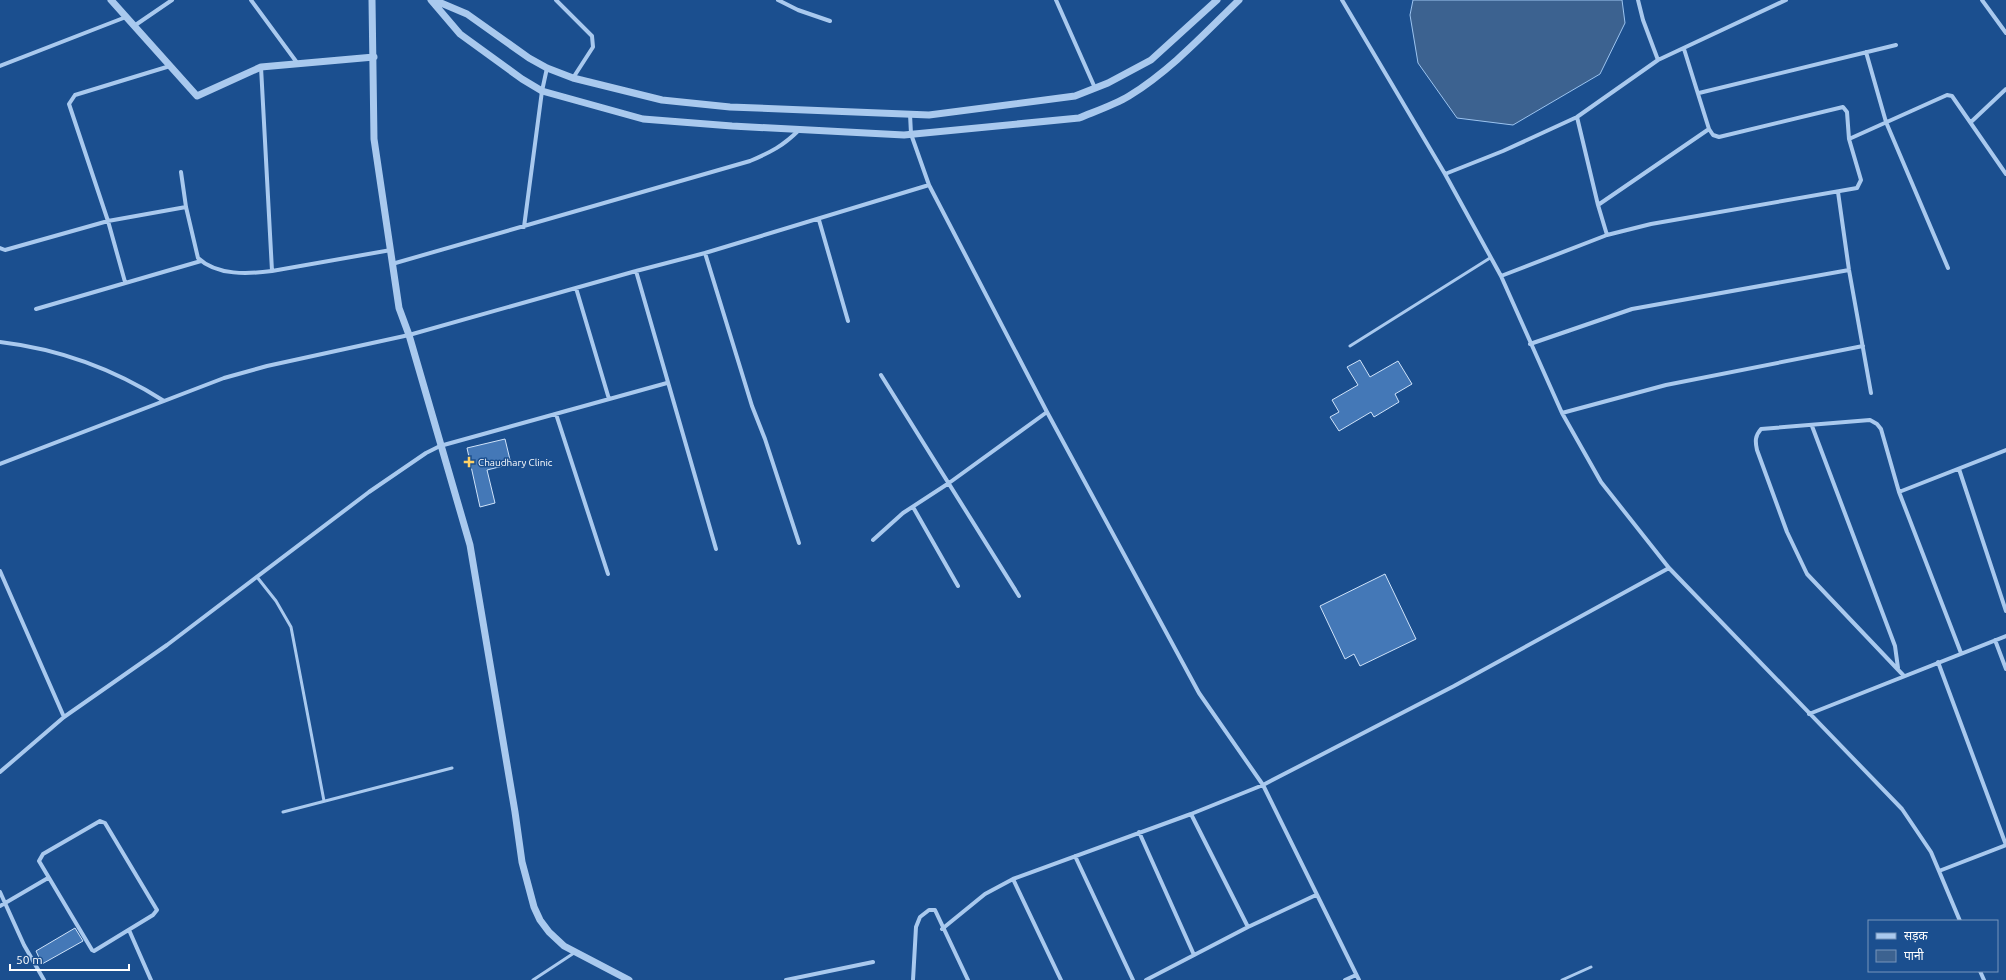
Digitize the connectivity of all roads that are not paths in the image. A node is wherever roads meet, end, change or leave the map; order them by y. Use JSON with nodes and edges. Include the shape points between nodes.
{"nodes":[{"id":1,"x":110,"y":0,"type":"edge"},
{"id":2,"x":172,"y":0,"type":"edge"},
{"id":3,"x":251,"y":0,"type":"edge"},
{"id":4,"x":372,"y":0,"type":"edge"},
{"id":5,"x":432,"y":0,"type":"edge"},
{"id":6,"x":556,"y":0,"type":"edge"},
{"id":7,"x":778,"y":0,"type":"edge"},
{"id":8,"x":1056,"y":0,"type":"edge"},
{"id":9,"x":1217,"y":0,"type":"edge"},
{"id":10,"x":1239,"y":0,"type":"edge"},
{"id":11,"x":1342,"y":0,"type":"edge"},
{"id":12,"x":1638,"y":0,"type":"edge"},
{"id":13,"x":1786,"y":0,"type":"edge"},
{"id":14,"x":1982,"y":0,"type":"edge"},
{"id":15,"x":126,"y":17,"type":"junction"},
{"id":16,"x":830,"y":21,"type":"dead end"},
{"id":17,"x":134,"y":26,"type":"junction"},
{"id":18,"x":2006,"y":33,"type":"edge"},
{"id":19,"x":1896,"y":45,"type":"dead end"},
{"id":20,"x":1684,"y":49,"type":"junction"},
{"id":21,"x":1866,"y":52,"type":"junction"},
{"id":22,"x":374,"y":57,"type":"junction"},
{"id":23,"x":1658,"y":60,"type":"junction"},
{"id":24,"x":298,"y":64,"type":"junction"},
{"id":25,"x":0,"y":66,"type":"edge"},
{"id":26,"x":170,"y":66,"type":"junction"},
{"id":27,"x":261,"y":67,"type":"junction"},
{"id":28,"x":547,"y":68,"type":"junction"},
{"id":29,"x":573,"y":78,"type":"junction"},
{"id":30,"x":1095,"y":88,"type":"junction"},
{"id":31,"x":2006,"y":89,"type":"edge"},
{"id":32,"x":542,"y":91,"type":"junction"},
{"id":33,"x":1699,"y":93,"type":"junction"},
{"id":34,"x":910,"y":114,"type":"junction"},
{"id":35,"x":1577,"y":117,"type":"junction"},
{"id":36,"x":1886,"y":122,"type":"junction"},
{"id":37,"x":1971,"y":122,"type":"junction"},
{"id":38,"x":1709,"y":128,"type":"junction"},
{"id":39,"x":799,"y":130,"type":"junction"},
{"id":40,"x":911,"y":134,"type":"junction"},
{"id":41,"x":1849,"y":139,"type":"junction"},
{"id":42,"x":181,"y":172,"type":"dead end"},
{"id":43,"x":1445,"y":174,"type":"junction"},
{"id":44,"x":2006,"y":174,"type":"edge"},
{"id":45,"x":929,"y":185,"type":"junction"},
{"id":46,"x":1838,"y":192,"type":"junction"},
{"id":47,"x":1598,"y":205,"type":"junction"},
{"id":48,"x":186,"y":207,"type":"junction"},
{"id":49,"x":819,"y":220,"type":"junction"},
{"id":50,"x":108,"y":221,"type":"junction"},
{"id":51,"x":524,"y":227,"type":"junction"},
{"id":52,"x":1607,"y":235,"type":"junction"},
{"id":53,"x":0,"y":248,"type":"edge"},
{"id":54,"x":390,"y":250,"type":"junction"},
{"id":55,"x":705,"y":254,"type":"junction"},
{"id":56,"x":1490,"y":258,"type":"junction"},
{"id":57,"x":201,"y":261,"type":"junction"},
{"id":58,"x":392,"y":264,"type":"junction"},
{"id":59,"x":1948,"y":268,"type":"dead end"},
{"id":60,"x":1848,"y":270,"type":"junction"},
{"id":61,"x":636,"y":271,"type":"junction"},
{"id":62,"x":272,"y":272,"type":"junction"},
{"id":63,"x":1501,"y":276,"type":"junction"},
{"id":64,"x":125,"y":282,"type":"junction"},
{"id":65,"x":576,"y":288,"type":"junction"},
{"id":66,"x":36,"y":309,"type":"dead end"},
{"id":67,"x":848,"y":321,"type":"dead end"},
{"id":68,"x":409,"y":335,"type":"junction"},
{"id":69,"x":0,"y":342,"type":"edge"},
{"id":70,"x":1530,"y":344,"type":"junction"},
{"id":71,"x":1350,"y":346,"type":"dead end"},
{"id":72,"x":1863,"y":346,"type":"junction"},
{"id":73,"x":881,"y":375,"type":"dead end"},
{"id":74,"x":667,"y":383,"type":"junction"},
{"id":75,"x":1871,"y":393,"type":"dead end"},
{"id":76,"x":609,"y":399,"type":"junction"},
{"id":77,"x":164,"y":401,"type":"junction"},
{"id":78,"x":1047,"y":412,"type":"junction"},
{"id":79,"x":1562,"y":413,"type":"junction"},
{"id":80,"x":556,"y":414,"type":"junction"},
{"id":81,"x":1812,"y":426,"type":"junction"},
{"id":82,"x":440,"y":446,"type":"junction"},
{"id":83,"x":2006,"y":450,"type":"edge"},
{"id":84,"x":0,"y":463,"type":"edge"},
{"id":85,"x":1959,"y":469,"type":"junction"},
{"id":86,"x":949,"y":483,"type":"junction"},
{"id":87,"x":1899,"y":492,"type":"junction"},
{"id":88,"x":913,"y":506,"type":"junction"},
{"id":89,"x":873,"y":540,"type":"dead end"},
{"id":90,"x":799,"y":543,"type":"dead end"},
{"id":91,"x":716,"y":549,"type":"dead end"},
{"id":92,"x":1669,"y":568,"type":"junction"},
{"id":93,"x":0,"y":571,"type":"edge"},
{"id":94,"x":608,"y":574,"type":"dead end"},
{"id":95,"x":257,"y":577,"type":"junction"},
{"id":96,"x":958,"y":586,"type":"dead end"},
{"id":97,"x":1019,"y":596,"type":"dead end"},
{"id":98,"x":2006,"y":611,"type":"edge"},
{"id":99,"x":2006,"y":636,"type":"edge"},
{"id":100,"x":1995,"y":640,"type":"junction"},
{"id":101,"x":1961,"y":654,"type":"junction"},
{"id":102,"x":1938,"y":662,"type":"junction"},
{"id":103,"x":1898,"y":668,"type":"junction"},
{"id":104,"x":2006,"y":669,"type":"edge"},
{"id":105,"x":1904,"y":676,"type":"junction"},
{"id":106,"x":1809,"y":714,"type":"junction"},
{"id":107,"x":64,"y":717,"type":"junction"},
{"id":108,"x":452,"y":768,"type":"dead end"},
{"id":109,"x":0,"y":772,"type":"edge"},
{"id":110,"x":1263,"y":785,"type":"junction"},
{"id":111,"x":324,"y":801,"type":"junction"},
{"id":112,"x":283,"y":812,"type":"dead end"},
{"id":113,"x":1191,"y":814,"type":"junction"},
{"id":114,"x":1139,"y":832,"type":"junction"},
{"id":115,"x":2006,"y":845,"type":"edge"},
{"id":116,"x":1075,"y":856,"type":"junction"},
{"id":117,"x":1939,"y":870,"type":"junction"},
{"id":118,"x":48,"y":878,"type":"junction"},
{"id":119,"x":1013,"y":879,"type":"junction"},
{"id":120,"x":0,"y":892,"type":"edge"},
{"id":121,"x":1316,"y":895,"type":"junction"},
{"id":122,"x":5,"y":903,"type":"junction"},
{"id":123,"x":0,"y":906,"type":"edge"},
{"id":124,"x":1960,"y":920,"type":"edge"},
{"id":125,"x":1248,"y":927,"type":"junction"},
{"id":126,"x":942,"y":929,"type":"junction"},
{"id":127,"x":129,"y":930,"type":"junction"},
{"id":128,"x":575,"y":952,"type":"junction"},
{"id":129,"x":1194,"y":955,"type":"junction"},
{"id":130,"x":873,"y":962,"type":"dead end"},
{"id":131,"x":1591,"y":967,"type":"dead end"},
{"id":132,"x":1356,"y":975,"type":"junction"},
{"id":133,"x":44,"y":980,"type":"edge"},
{"id":134,"x":151,"y":980,"type":"edge"},
{"id":135,"x":533,"y":980,"type":"edge"},
{"id":136,"x":629,"y":980,"type":"edge"},
{"id":137,"x":786,"y":980,"type":"edge"},
{"id":138,"x":913,"y":980,"type":"edge"},
{"id":139,"x":968,"y":980,"type":"edge"},
{"id":140,"x":1061,"y":980,"type":"edge"},
{"id":141,"x":1133,"y":980,"type":"edge"},
{"id":142,"x":1146,"y":980,"type":"edge"},
{"id":143,"x":1345,"y":980,"type":"edge"},
{"id":144,"x":1359,"y":980,"type":"edge"},
{"id":145,"x":1562,"y":980,"type":"edge"}],
"edges":[{"from":1,"to":15,"type":"street"},
{"from":2,"to":17,"type":"street"},
{"from":3,"to":24,"type":"street"},
{"from":4,"to":22,"type":"street"},
{"from":5,"to":28,"type":"street","via":[[467,14],[528,58]]},
{"from":5,"to":32,"type":"street","via":[[460,34]]},
{"from":6,"to":29,"type":"street","via":[[594,41],[593,47]]},
{"from":7,"to":16,"type":"street"},
{"from":8,"to":30,"type":"street"},
{"from":9,"to":30,"type":"street","via":[[1151,60]]},
{"from":10,"to":40,"type":"street","via":[[1171,66],[1129,96],[1104,108],[1079,118]]},
{"from":11,"to":43,"type":"street"},
{"from":12,"to":23,"type":"street"},
{"from":13,"to":20,"type":"street"},
{"from":14,"to":18,"type":"street"},
{"from":15,"to":17,"type":"street"},
{"from":15,"to":25,"type":"street"},
{"from":17,"to":26,"type":"street"},
{"from":19,"to":21,"type":"street"},
{"from":20,"to":23,"type":"street"},
{"from":20,"to":33,"type":"street"},
{"from":21,"to":33,"type":"street"},
{"from":21,"to":36,"type":"street"},
{"from":22,"to":24,"type":"street"},
{"from":22,"to":54,"type":"street","via":[[374,139]]},
{"from":23,"to":35,"type":"street"},
{"from":24,"to":27,"type":"street"},
{"from":26,"to":27,"type":"street","via":[[197,96]]},
{"from":26,"to":50,"type":"street","via":[[75,95],[70,101],[70,109]]},
{"from":27,"to":62,"type":"street"},
{"from":28,"to":29,"type":"street"},
{"from":28,"to":32,"type":"street"},
{"from":29,"to":34,"type":"street","via":[[677,102],[730,107]]},
{"from":30,"to":34,"type":"street","via":[[1075,96],[929,115]]},
{"from":31,"to":37,"type":"street"},
{"from":32,"to":39,"type":"street","via":[[643,119]]},
{"from":32,"to":51,"type":"street"},
{"from":33,"to":38,"type":"street"},
{"from":34,"to":40,"type":"street"},
{"from":35,"to":43,"type":"street","via":[[1504,151]]},
{"from":35,"to":47,"type":"street"},
{"from":36,"to":37,"type":"street","via":[[1947,95],[1956,100]]},
{"from":36,"to":41,"type":"street"},
{"from":36,"to":59,"type":"street"},
{"from":37,"to":44,"type":"street"},
{"from":38,"to":41,"type":"street","via":[[1719,137],[1841,106],[1847,112]]},
{"from":38,"to":47,"type":"street"},
{"from":39,"to":40,"type":"street"},
{"from":39,"to":51,"type":"street","via":[[785,144],[750,161]]},
{"from":40,"to":45,"type":"street"},
{"from":41,"to":46,"type":"street","via":[[1861,180],[1857,188]]},
{"from":42,"to":48,"type":"street"},
{"from":43,"to":56,"type":"street"},
{"from":45,"to":49,"type":"street"},
{"from":45,"to":78,"type":"street"},
{"from":46,"to":52,"type":"street","via":[[1651,224]]},
{"from":46,"to":60,"type":"street"},
{"from":47,"to":52,"type":"street"},
{"from":48,"to":50,"type":"street"},
{"from":48,"to":57,"type":"street","via":[[196,254]]},
{"from":49,"to":55,"type":"street"},
{"from":49,"to":67,"type":"street"},
{"from":50,"to":53,"type":"street","via":[[5,250]]},
{"from":50,"to":64,"type":"street"},
{"from":51,"to":58,"type":"street"},
{"from":52,"to":63,"type":"street"},
{"from":54,"to":58,"type":"street"},
{"from":54,"to":62,"type":"street"},
{"from":55,"to":61,"type":"street"},
{"from":55,"to":90,"type":"street","via":[[752,406]]},
{"from":56,"to":63,"type":"street"},
{"from":56,"to":71,"type":"lane"},
{"from":57,"to":62,"type":"street","via":[[239,274]]},
{"from":57,"to":64,"type":"street"},
{"from":58,"to":68,"type":"street","via":[[399,308]]},
{"from":60,"to":70,"type":"street","via":[[1632,309]]},
{"from":60,"to":72,"type":"street"},
{"from":61,"to":65,"type":"street"},
{"from":61,"to":74,"type":"street"},
{"from":63,"to":70,"type":"street"},
{"from":64,"to":66,"type":"street"},
{"from":65,"to":68,"type":"street"},
{"from":65,"to":76,"type":"street"},
{"from":68,"to":77,"type":"street","via":[[266,366],[224,378]]},
{"from":68,"to":82,"type":"street"},
{"from":69,"to":77,"type":"street","via":[[68,356],[109,371]]},
{"from":70,"to":79,"type":"street"},
{"from":72,"to":75,"type":"street"},
{"from":72,"to":79,"type":"street","via":[[1666,385]]},
{"from":73,"to":86,"type":"street"},
{"from":74,"to":76,"type":"street"},
{"from":74,"to":91,"type":"street"},
{"from":76,"to":80,"type":"street"},
{"from":77,"to":84,"type":"street"},
{"from":78,"to":86,"type":"street"},
{"from":78,"to":110,"type":"street","via":[[1199,693]]},
{"from":79,"to":92,"type":"street","via":[[1601,482]]},
{"from":80,"to":82,"type":"street"},
{"from":80,"to":94,"type":"street"},
{"from":81,"to":87,"type":"street","via":[[1870,420],[1877,424],[1881,429]]},
{"from":81,"to":103,"type":"street","via":[[1895,646]]},
{"from":81,"to":103,"type":"street","via":[[1761,429],[1755,442],[1757,450],[1787,532],[1808,574]]},
{"from":82,"to":95,"type":"street","via":[[404,467]]},
{"from":82,"to":128,"type":"street","via":[[470,545],[522,862],[534,907],[549,932]]},
{"from":83,"to":85,"type":"street"},
{"from":85,"to":87,"type":"street"},
{"from":85,"to":98,"type":"street"},
{"from":86,"to":88,"type":"street"},
{"from":86,"to":97,"type":"street"},
{"from":87,"to":101,"type":"street"},
{"from":88,"to":89,"type":"street"},
{"from":88,"to":96,"type":"street"},
{"from":92,"to":106,"type":"street"},
{"from":92,"to":110,"type":"street","via":[[1454,686]]},
{"from":93,"to":107,"type":"street"},
{"from":95,"to":107,"type":"street","via":[[167,645]]},
{"from":95,"to":111,"type":"lane","via":[[276,601],[291,627]]},
{"from":99,"to":100,"type":"street"},
{"from":100,"to":101,"type":"street"},
{"from":100,"to":104,"type":"street"},
{"from":101,"to":102,"type":"street"},
{"from":102,"to":105,"type":"street"},
{"from":102,"to":115,"type":"street"},
{"from":103,"to":105,"type":"street"},
{"from":105,"to":106,"type":"street"},
{"from":106,"to":117,"type":"street","via":[[1902,809],[1931,852]]},
{"from":107,"to":109,"type":"street"},
{"from":108,"to":111,"type":"lane"},
{"from":110,"to":113,"type":"street"},
{"from":110,"to":121,"type":"street"},
{"from":111,"to":112,"type":"lane"},
{"from":113,"to":114,"type":"street"},
{"from":113,"to":125,"type":"street"},
{"from":114,"to":116,"type":"street"},
{"from":114,"to":129,"type":"street"},
{"from":115,"to":117,"type":"street"},
{"from":116,"to":119,"type":"street"},
{"from":116,"to":141,"type":"street"},
{"from":117,"to":124,"type":"street"},
{"from":118,"to":122,"type":"street"},
{"from":118,"to":127,"type":"street","via":[[92,950],[95,951]]},
{"from":118,"to":127,"type":"street","via":[[39,861],[43,854],[94,822],[105,823],[156,910],[153,915]]},
{"from":119,"to":126,"type":"street","via":[[985,894]]},
{"from":119,"to":140,"type":"street"},
{"from":120,"to":122,"type":"street"},
{"from":121,"to":125,"type":"street"},
{"from":121,"to":132,"type":"street"},
{"from":122,"to":123,"type":"street"},
{"from":122,"to":133,"type":"street","via":[[24,945]]},
{"from":125,"to":129,"type":"street"},
{"from":126,"to":138,"type":"street","via":[[935,910],[929,910],[920,917],[916,927]]},
{"from":126,"to":139,"type":"street"},
{"from":127,"to":134,"type":"street"},
{"from":128,"to":135,"type":"lane"},
{"from":128,"to":136,"type":"street"},
{"from":129,"to":142,"type":"street"},
{"from":130,"to":137,"type":"street"},
{"from":131,"to":145,"type":"lane"},
{"from":132,"to":143,"type":"street"},
{"from":132,"to":144,"type":"street"}]}
